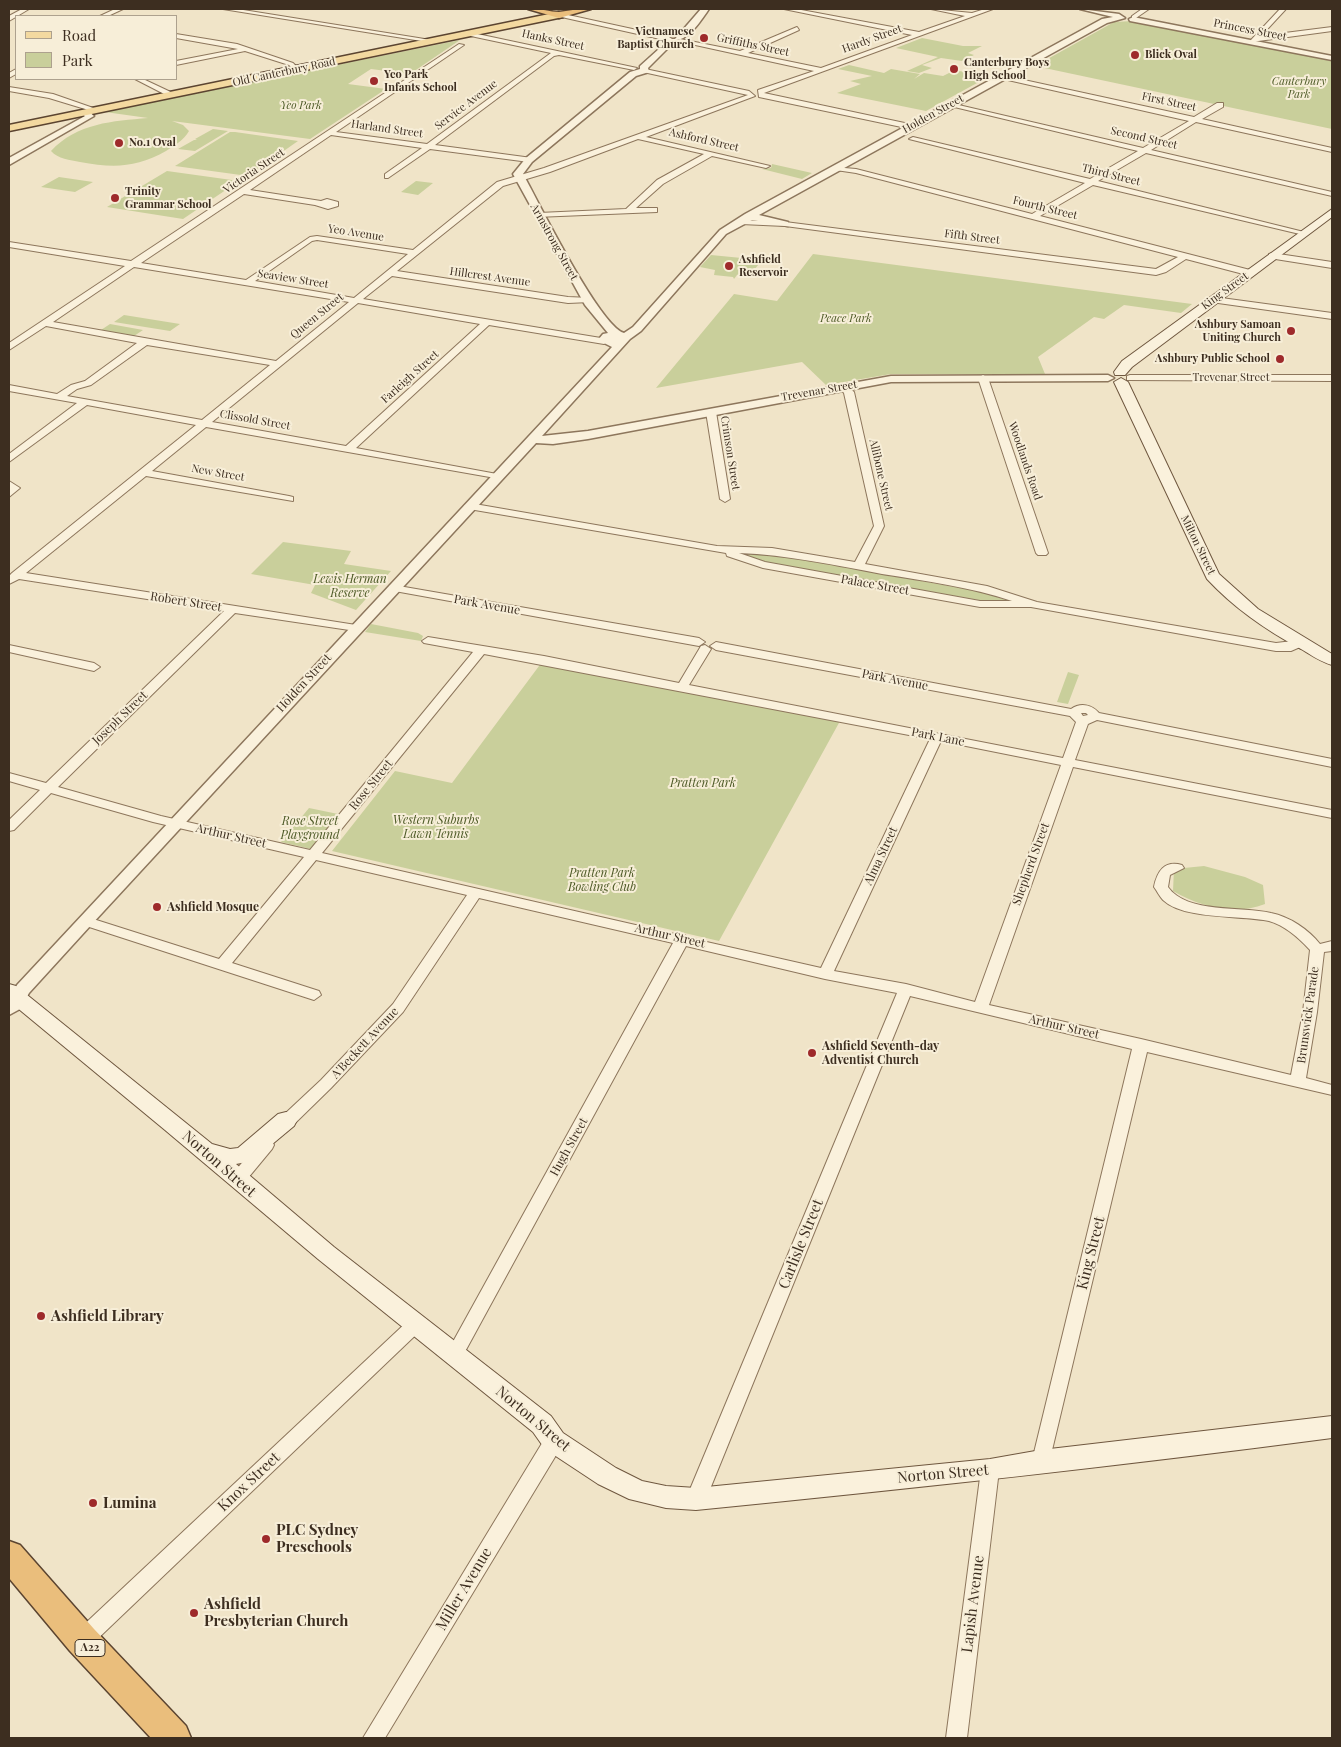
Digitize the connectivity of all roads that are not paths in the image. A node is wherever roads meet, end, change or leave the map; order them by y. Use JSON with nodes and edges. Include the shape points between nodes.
{"nodes":[{"id":1,"x":120,"y":9,"type":"edge"},
{"id":2,"x":226,"y":9,"type":"edge"},
{"id":3,"x":278,"y":9,"type":"edge"},
{"id":4,"x":533,"y":9,"type":"edge"},
{"id":5,"x":586,"y":9,"type":"edge"},
{"id":6,"x":705,"y":9,"type":"edge"},
{"id":7,"x":787,"y":9,"type":"edge"},
{"id":8,"x":934,"y":9,"type":"edge"},
{"id":9,"x":990,"y":9,"type":"edge"},
{"id":10,"x":1084,"y":9,"type":"edge"},
{"id":11,"x":1146,"y":9,"type":"edge"},
{"id":12,"x":1283,"y":9,"type":"edge"},
{"id":13,"x":105,"y":15,"type":"edge"},
{"id":14,"x":266,"y":15,"type":"junction"},
{"id":15,"x":559,"y":15,"type":"junction"},
{"id":16,"x":971,"y":16,"type":"junction"},
{"id":17,"x":1121,"y":18,"type":"junction"},
{"id":18,"x":1133,"y":18,"type":"junction"},
{"id":19,"x":797,"y":29,"type":"dead end"},
{"id":20,"x":1332,"y":30,"type":"edge"},
{"id":21,"x":468,"y":34,"type":"junction"},
{"id":22,"x":919,"y":34,"type":"junction"},
{"id":23,"x":178,"y":36,"type":"edge"},
{"id":24,"x":675,"y":40,"type":"junction"},
{"id":25,"x":1253,"y":40,"type":"junction"},
{"id":26,"x":434,"y":41,"type":"junction"},
{"id":27,"x":461,"y":45,"type":"dead end"},
{"id":28,"x":246,"y":49,"type":"junction"},
{"id":29,"x":558,"y":53,"type":"junction"},
{"id":30,"x":742,"y":53,"type":"junction"},
{"id":31,"x":1332,"y":58,"type":"edge"},
{"id":32,"x":178,"y":63,"type":"edge"},
{"id":33,"x":296,"y":69,"type":"junction"},
{"id":34,"x":640,"y":70,"type":"junction"},
{"id":35,"x":821,"y":70,"type":"junction"},
{"id":36,"x":1001,"y":77,"type":"junction"},
{"id":37,"x":140,"y":80,"type":"edge"},
{"id":38,"x":9,"y":89,"type":"edge"},
{"id":39,"x":173,"y":94,"type":"junction"},
{"id":40,"x":750,"y":94,"type":"junction"},
{"id":41,"x":762,"y":94,"type":"junction"},
{"id":42,"x":950,"y":105,"type":"junction"},
{"id":43,"x":1220,"y":106,"type":"dead end"},
{"id":44,"x":82,"y":111,"type":"junction"},
{"id":45,"x":1194,"y":119,"type":"junction"},
{"id":46,"x":911,"y":127,"type":"junction"},
{"id":47,"x":9,"y":128,"type":"edge"},
{"id":48,"x":330,"y":133,"type":"junction"},
{"id":49,"x":637,"y":137,"type":"junction"},
{"id":50,"x":913,"y":139,"type":"dead end"},
{"id":51,"x":428,"y":146,"type":"junction"},
{"id":52,"x":1144,"y":150,"type":"junction"},
{"id":53,"x":1332,"y":150,"type":"edge"},
{"id":54,"x":712,"y":153,"type":"junction"},
{"id":55,"x":9,"y":162,"type":"edge"},
{"id":56,"x":527,"y":162,"type":"junction"},
{"id":57,"x":766,"y":166,"type":"dead end"},
{"id":58,"x":834,"y":169,"type":"junction"},
{"id":59,"x":547,"y":170,"type":"junction"},
{"id":60,"x":388,"y":176,"type":"dead end"},
{"id":61,"x":518,"y":178,"type":"junction"},
{"id":62,"x":1090,"y":182,"type":"junction"},
{"id":63,"x":243,"y":191,"type":"junction"},
{"id":64,"x":1332,"y":194,"type":"edge"},
{"id":65,"x":320,"y":203,"type":"dead end"},
{"id":66,"x":654,"y":210,"type":"dead end"},
{"id":67,"x":628,"y":211,"type":"junction"},
{"id":68,"x":1332,"y":212,"type":"edge"},
{"id":69,"x":539,"y":215,"type":"junction"},
{"id":70,"x":1033,"y":217,"type":"junction"},
{"id":71,"x":745,"y":220,"type":"junction"},
{"id":72,"x":785,"y":224,"type":"joint"},
{"id":73,"x":1304,"y":233,"type":"junction"},
{"id":74,"x":9,"y":244,"type":"edge"},
{"id":75,"x":415,"y":253,"type":"junction"},
{"id":76,"x":1185,"y":256,"type":"junction"},
{"id":77,"x":1272,"y":256,"type":"junction"},
{"id":78,"x":133,"y":265,"type":"junction"},
{"id":79,"x":1332,"y":265,"type":"edge"},
{"id":80,"x":390,"y":273,"type":"junction"},
{"id":81,"x":1251,"y":273,"type":"junction"},
{"id":82,"x":247,"y":283,"type":"junction"},
{"id":83,"x":1214,"y":300,"type":"junction"},
{"id":84,"x":355,"y":301,"type":"junction"},
{"id":85,"x":589,"y":303,"type":"junction"},
{"id":86,"x":1332,"y":316,"type":"edge"},
{"id":87,"x":487,"y":322,"type":"junction"},
{"id":88,"x":44,"y":323,"type":"junction"},
{"id":89,"x":620,"y":337,"type":"junction"},
{"id":90,"x":605,"y":341,"type":"junction"},
{"id":91,"x":145,"y":342,"type":"junction"},
{"id":92,"x":9,"y":347,"type":"edge"},
{"id":93,"x":278,"y":364,"type":"junction"},
{"id":94,"x":594,"y":372,"type":"junction"},
{"id":95,"x":1120,"y":377,"type":"junction"},
{"id":96,"x":983,"y":378,"type":"junction"},
{"id":97,"x":1332,"y":378,"type":"edge"},
{"id":98,"x":844,"y":387,"type":"junction"},
{"id":99,"x":9,"y":388,"type":"edge"},
{"id":100,"x":59,"y":397,"type":"junction"},
{"id":101,"x":85,"y":402,"type":"junction"},
{"id":102,"x":711,"y":412,"type":"junction"},
{"id":103,"x":203,"y":424,"type":"junction"},
{"id":104,"x":533,"y":439,"type":"junction"},
{"id":105,"x":349,"y":449,"type":"junction"},
{"id":106,"x":9,"y":459,"type":"edge"},
{"id":107,"x":143,"y":472,"type":"junction"},
{"id":108,"x":497,"y":477,"type":"junction"},
{"id":109,"x":9,"y":484,"type":"edge"},
{"id":110,"x":9,"y":494,"type":"edge"},
{"id":111,"x":289,"y":499,"type":"dead end"},
{"id":112,"x":725,"y":499,"type":"dead end"},
{"id":113,"x":469,"y":506,"type":"junction"},
{"id":114,"x":717,"y":549,"type":"junction"},
{"id":115,"x":1042,"y":553,"type":"dead end"},
{"id":116,"x":858,"y":566,"type":"junction"},
{"id":117,"x":12,"y":578,"type":"edge"},
{"id":118,"x":393,"y":588,"type":"junction"},
{"id":119,"x":1035,"y":605,"type":"junction"},
{"id":120,"x":232,"y":609,"type":"junction"},
{"id":121,"x":356,"y":628,"type":"junction"},
{"id":122,"x":428,"y":641,"type":"dead end"},
{"id":123,"x":1301,"y":644,"type":"junction"},
{"id":124,"x":707,"y":646,"type":"junction"},
{"id":125,"x":9,"y":648,"type":"edge"},
{"id":126,"x":481,"y":650,"type":"junction"},
{"id":127,"x":1332,"y":660,"type":"edge"},
{"id":128,"x":94,"y":667,"type":"dead end"},
{"id":129,"x":682,"y":687,"type":"junction"},
{"id":130,"x":1084,"y":716,"type":"junction"},
{"id":131,"x":937,"y":738,"type":"junction"},
{"id":132,"x":1067,"y":762,"type":"junction"},
{"id":133,"x":1332,"y":762,"type":"edge"},
{"id":134,"x":9,"y":778,"type":"edge"},
{"id":135,"x":48,"y":788,"type":"junction"},
{"id":136,"x":1332,"y":814,"type":"edge"},
{"id":137,"x":176,"y":823,"type":"junction"},
{"id":138,"x":9,"y":827,"type":"edge"},
{"id":139,"x":314,"y":855,"type":"junction"},
{"id":140,"x":1177,"y":868,"type":"dead end"},
{"id":141,"x":476,"y":892,"type":"junction"},
{"id":142,"x":85,"y":921,"type":"junction"},
{"id":143,"x":683,"y":939,"type":"junction"},
{"id":144,"x":1332,"y":946,"type":"edge"},
{"id":145,"x":1317,"y":950,"type":"junction"},
{"id":146,"x":222,"y":966,"type":"junction"},
{"id":147,"x":825,"y":974,"type":"junction"},
{"id":148,"x":906,"y":989,"type":"junction"},
{"id":149,"x":314,"y":995,"type":"dead end"},
{"id":150,"x":11,"y":999,"type":"edge"},
{"id":151,"x":980,"y":1009,"type":"junction"},
{"id":152,"x":1141,"y":1044,"type":"junction"},
{"id":153,"x":1298,"y":1080,"type":"junction"},
{"id":154,"x":1332,"y":1090,"type":"edge"},
{"id":155,"x":286,"y":1120,"type":"junction"},
{"id":156,"x":202,"y":1150,"type":"junction"},
{"id":157,"x":237,"y":1180,"type":"junction"},
{"id":158,"x":416,"y":1324,"type":"junction"},
{"id":159,"x":455,"y":1354,"type":"junction"},
{"id":160,"x":1332,"y":1427,"type":"edge"},
{"id":161,"x":554,"y":1441,"type":"junction"},
{"id":162,"x":1041,"y":1461,"type":"junction"},
{"id":163,"x":990,"y":1470,"type":"junction"},
{"id":164,"x":696,"y":1499,"type":"junction"},
{"id":165,"x":9,"y":1554,"type":"edge"},
{"id":166,"x":82,"y":1640,"type":"junction"},
{"id":167,"x":174,"y":1738,"type":"edge"},
{"id":168,"x":373,"y":1738,"type":"edge"},
{"id":169,"x":956,"y":1738,"type":"edge"}],
"edges":[{"from":1,"to":13,"type":"street"},
{"from":2,"to":14,"type":"street"},
{"from":3,"to":14,"type":"street"},
{"from":4,"to":15,"type":"highway"},
{"from":5,"to":15,"type":"highway"},
{"from":6,"to":24,"type":"street","via":[[695,24]]},
{"from":7,"to":22,"type":"street"},
{"from":8,"to":16,"type":"street"},
{"from":9,"to":16,"type":"street","name":"Hardy Street"},
{"from":10,"to":17,"type":"street"},
{"from":11,"to":18,"type":"street"},
{"from":12,"to":25,"type":"street"},
{"from":14,"to":26,"type":"street"},
{"from":15,"to":21,"type":"main road","name":"Old Canterbury Road"},
{"from":15,"to":24,"type":"street","name":"Griffiths Street"},
{"from":16,"to":22,"type":"street","name":"Hardy Street"},
{"from":17,"to":18,"type":"street","name":"Princess Street"},
{"from":17,"to":36,"type":"street","name":"Holden Street","via":[[1100,24]]},
{"from":18,"to":25,"type":"street","name":"Princess Street"},
{"from":19,"to":30,"type":"street"},
{"from":20,"to":25,"type":"street"},
{"from":21,"to":26,"type":"main road","name":"Old Canterbury Road"},
{"from":21,"to":29,"type":"street","name":"Hanks Street"},
{"from":22,"to":35,"type":"street","name":"Hardy Street"},
{"from":23,"to":28,"type":"street"},
{"from":24,"to":30,"type":"street","name":"Griffiths Street"},
{"from":24,"to":34,"type":"street"},
{"from":25,"to":31,"type":"street","name":"Princess Street"},
{"from":26,"to":33,"type":"main road","name":"Old Canterbury Road"},
{"from":27,"to":48,"type":"street","name":"Victoria Street"},
{"from":28,"to":32,"type":"street"},
{"from":28,"to":33,"type":"street","via":[[291,64]]},
{"from":29,"to":34,"type":"street","name":"Hanks Street"},
{"from":29,"to":51,"type":"street","name":"Service Avenue"},
{"from":30,"to":35,"type":"street","name":"Griffiths Street"},
{"from":33,"to":39,"type":"main road","name":"Old Canterbury Road"},
{"from":34,"to":40,"type":"street","name":"Hanks Street"},
{"from":34,"to":56,"type":"street"},
{"from":35,"to":41,"type":"street","name":"Hardy Street"},
{"from":36,"to":42,"type":"street","name":"Holden Street"},
{"from":36,"to":45,"type":"street","name":"First Street"},
{"from":37,"to":39,"type":"street"},
{"from":38,"to":44,"type":"street","via":[[50,96]]},
{"from":39,"to":44,"type":"main road","name":"Old Canterbury Road"},
{"from":40,"to":41,"type":"street"},
{"from":40,"to":49,"type":"street"},
{"from":41,"to":46,"type":"street"},
{"from":42,"to":46,"type":"street","name":"Holden Street"},
{"from":42,"to":52,"type":"street","name":"Second Street"},
{"from":43,"to":45,"type":"street"},
{"from":44,"to":47,"type":"main road","name":"Old Canterbury Road"},
{"from":44,"to":55,"type":"street","via":[[90,116]]},
{"from":45,"to":52,"type":"street"},
{"from":45,"to":53,"type":"street","name":"First Street"},
{"from":46,"to":58,"type":"street","name":"Holden Street"},
{"from":48,"to":51,"type":"street","name":"Harland Street"},
{"from":48,"to":63,"type":"street","name":"Victoria Street"},
{"from":49,"to":54,"type":"street","name":"Ashford Street"},
{"from":49,"to":59,"type":"street"},
{"from":50,"to":62,"type":"street","name":"Third Street"},
{"from":51,"to":56,"type":"street","name":"Harland Street"},
{"from":51,"to":60,"type":"street","name":"Service Avenue"},
{"from":52,"to":62,"type":"street"},
{"from":52,"to":64,"type":"street","name":"Second Street"},
{"from":54,"to":57,"type":"street","name":"Ashford Street"},
{"from":54,"to":67,"type":"street","via":[[660,182]]},
{"from":56,"to":59,"type":"street","via":[[529,168]]},
{"from":56,"to":61,"type":"street","via":[[519,171]]},
{"from":58,"to":70,"type":"street","name":"Fourth Street","via":[[856,171]]},
{"from":58,"to":71,"type":"street","name":"Holden Street"},
{"from":59,"to":61,"type":"street"},
{"from":61,"to":69,"type":"street","name":"Armstrong Street"},
{"from":61,"to":75,"type":"street","name":"Queen Street","via":[[500,184]]},
{"from":62,"to":70,"type":"street"},
{"from":62,"to":73,"type":"street","name":"Third Street"},
{"from":63,"to":65,"type":"street"},
{"from":63,"to":78,"type":"street","name":"Victoria Street"},
{"from":66,"to":67,"type":"street"},
{"from":67,"to":69,"type":"street"},
{"from":68,"to":73,"type":"main road","name":"King Street"},
{"from":69,"to":85,"type":"street","name":"Armstrong Street"},
{"from":70,"to":76,"type":"street","name":"Fourth Street"},
{"from":71,"to":72,"type":"street"},
{"from":71,"to":89,"type":"street","name":"Holden Street","via":[[718,237],[637,329]]},
{"from":72,"to":76,"type":"street","name":"Fifth Street","via":[[1156,272]]},
{"from":73,"to":77,"type":"main road","name":"King Street"},
{"from":74,"to":78,"type":"street","name":"Seaview Street"},
{"from":75,"to":80,"type":"street","name":"Queen Street"},
{"from":75,"to":82,"type":"street","name":"Yeo Avenue","via":[[310,239]]},
{"from":76,"to":81,"type":"street","name":"Fourth Street"},
{"from":77,"to":79,"type":"street"},
{"from":77,"to":81,"type":"main road","name":"King Street"},
{"from":78,"to":82,"type":"street","name":"Seaview Street"},
{"from":78,"to":88,"type":"street","name":"Victoria Street"},
{"from":80,"to":84,"type":"street","name":"Queen Street"},
{"from":80,"to":85,"type":"street","name":"Hillcrest Avenue"},
{"from":81,"to":83,"type":"main road","name":"King Street"},
{"from":82,"to":84,"type":"street","name":"Seaview Street"},
{"from":83,"to":86,"type":"street"},
{"from":83,"to":95,"type":"main road","name":"King Street","via":[[1126,364]]},
{"from":84,"to":87,"type":"street","name":"Seaview Street"},
{"from":84,"to":93,"type":"street","name":"Queen Street"},
{"from":85,"to":89,"type":"street","name":"Armstrong Street","via":[[607,327]]},
{"from":85,"to":90,"type":"street","name":"Armstrong Street","via":[[588,309]]},
{"from":87,"to":90,"type":"street","name":"Seaview Street"},
{"from":87,"to":105,"type":"street","name":"Farleigh Street"},
{"from":88,"to":91,"type":"street"},
{"from":88,"to":92,"type":"street","name":"Victoria Street"},
{"from":89,"to":90,"type":"street","via":[[616,344]]},
{"from":89,"to":94,"type":"street","name":"Holden Street","via":[[601,369]]},
{"from":90,"to":94,"type":"street","name":"Holden Street","via":[[608,352]]},
{"from":91,"to":93,"type":"street"},
{"from":91,"to":100,"type":"street","via":[[88,383],[74,386]]},
{"from":93,"to":103,"type":"street","name":"Queen Street"},
{"from":94,"to":104,"type":"street","name":"Holden Street"},
{"from":95,"to":96,"type":"street","name":"Trevenar Street"},
{"from":95,"to":97,"type":"street","name":"Trevenar Street"},
{"from":95,"to":123,"type":"main road","name":"Milton Street","via":[[1212,576],[1241,602]]},
{"from":96,"to":98,"type":"street","name":"Trevenar Street","via":[[891,379]]},
{"from":96,"to":115,"type":"street","name":"Woodlands Road"},
{"from":98,"to":102,"type":"street","name":"Trevenar Street"},
{"from":98,"to":116,"type":"street","name":"Allibone Street","via":[[850,392],[879,526]]},
{"from":99,"to":100,"type":"street","name":"Clissold Street"},
{"from":100,"to":101,"type":"street","name":"Clissold Street"},
{"from":101,"to":103,"type":"street","name":"Clissold Street"},
{"from":101,"to":106,"type":"street"},
{"from":102,"to":104,"type":"street","name":"Trevenar Street","via":[[561,439]]},
{"from":102,"to":112,"type":"street","name":"Crimson Street"},
{"from":103,"to":105,"type":"street","name":"Clissold Street"},
{"from":103,"to":107,"type":"street","name":"Queen Street"},
{"from":104,"to":108,"type":"street","name":"Holden Street"},
{"from":105,"to":108,"type":"street","name":"Clissold Street"},
{"from":107,"to":111,"type":"street","name":"New Street"},
{"from":107,"to":117,"type":"street","name":"Queen Street"},
{"from":108,"to":113,"type":"street","name":"Holden Street"},
{"from":109,"to":110,"type":"street","via":[[15,488]]},
{"from":113,"to":114,"type":"street","name":"Palace Street"},
{"from":113,"to":118,"type":"street","name":"Holden Street"},
{"from":114,"to":116,"type":"street","name":"Palace Street","via":[[772,551]]},
{"from":114,"to":119,"type":"street","name":"Palace Street","via":[[763,565],[971,603]]},
{"from":116,"to":119,"type":"street","name":"Palace Street","via":[[987,589]]},
{"from":117,"to":120,"type":"street","name":"Robert Street"},
{"from":118,"to":121,"type":"street","name":"Holden Street"},
{"from":118,"to":124,"type":"street","name":"Park Avenue"},
{"from":119,"to":123,"type":"street","name":"Palace Street","via":[[1276,647]]},
{"from":120,"to":121,"type":"street","name":"Robert Street"},
{"from":120,"to":135,"type":"street","name":"Joseph Street"},
{"from":121,"to":137,"type":"street","name":"Holden Street"},
{"from":122,"to":126,"type":"street"},
{"from":123,"to":127,"type":"main road","name":"Milton Street"},
{"from":124,"to":129,"type":"street"},
{"from":124,"to":130,"type":"street","name":"Park Avenue"},
{"from":125,"to":128,"type":"street"},
{"from":126,"to":129,"type":"street","name":"Park Lane"},
{"from":126,"to":139,"type":"street","name":"Rose Street"},
{"from":129,"to":131,"type":"street","name":"Park Lane"},
{"from":130,"to":132,"type":"street","name":"Shepherd Street"},
{"from":130,"to":133,"type":"street","name":"Park Avenue"},
{"from":131,"to":132,"type":"street","name":"Park Lane"},
{"from":131,"to":147,"type":"street","name":"Alma Street"},
{"from":132,"to":136,"type":"street","name":"Park Lane"},
{"from":132,"to":151,"type":"street","name":"Shepherd Street"},
{"from":134,"to":135,"type":"street","name":"Arthur Street"},
{"from":135,"to":137,"type":"street","name":"Arthur Street"},
{"from":135,"to":138,"type":"street","name":"Joseph Street"},
{"from":137,"to":139,"type":"street","name":"Arthur Street"},
{"from":137,"to":142,"type":"street","name":"Holden Street"},
{"from":139,"to":141,"type":"street","name":"Arthur Street"},
{"from":139,"to":146,"type":"street","name":"Rose Street"},
{"from":140,"to":145,"type":"street","name":"Brunswick Parade","via":[[1164,873],[1160,882],[1161,890],[1173,899],[1212,913],[1269,917],[1309,938]]},
{"from":141,"to":143,"type":"street","name":"Arthur Street"},
{"from":141,"to":155,"type":"street","name":"A'Beckett Avenue","via":[[398,1008],[326,1084]]},
{"from":142,"to":146,"type":"street"},
{"from":142,"to":150,"type":"street","name":"Holden Street"},
{"from":143,"to":147,"type":"street","name":"Arthur Street"},
{"from":143,"to":159,"type":"street","name":"Hugh Street"},
{"from":144,"to":145,"type":"street","name":"Brunswick Parade"},
{"from":145,"to":153,"type":"street","name":"Brunswick Parade"},
{"from":146,"to":149,"type":"street"},
{"from":147,"to":148,"type":"street","name":"Arthur Street"},
{"from":148,"to":151,"type":"street","name":"Arthur Street"},
{"from":148,"to":164,"type":"street","name":"Carlisle Street"},
{"from":150,"to":156,"type":"main road","name":"Norton Street"},
{"from":151,"to":152,"type":"street","name":"Arthur Street"},
{"from":152,"to":153,"type":"street","name":"Arthur Street"},
{"from":152,"to":162,"type":"street","name":"King Street"},
{"from":153,"to":154,"type":"street","name":"Arthur Street"},
{"from":155,"to":156,"type":"main road","via":[[244,1155],[238,1157]]},
{"from":155,"to":157,"type":"street","name":"A'Beckett Avenue"},
{"from":156,"to":157,"type":"main road","name":"Norton Street"},
{"from":157,"to":158,"type":"main road","name":"Norton Street"},
{"from":158,"to":159,"type":"main road","name":"Norton Street"},
{"from":158,"to":166,"type":"street","name":"Knox Street"},
{"from":159,"to":161,"type":"main road","name":"Norton Street","via":[[542,1424]]},
{"from":160,"to":162,"type":"main road","name":"Norton Street"},
{"from":161,"to":164,"type":"main road","name":"Norton Street","via":[[607,1476],[638,1491]]},
{"from":161,"to":168,"type":"street","name":"Miller Avenue"},
{"from":162,"to":163,"type":"main road","name":"Norton Street"},
{"from":163,"to":164,"type":"main road","name":"Norton Street"},
{"from":163,"to":169,"type":"street","name":"Lapish Avenue"},
{"from":165,"to":166,"type":"highway","number":"A22"},
{"from":166,"to":167,"type":"highway","number":"A22"}]}
